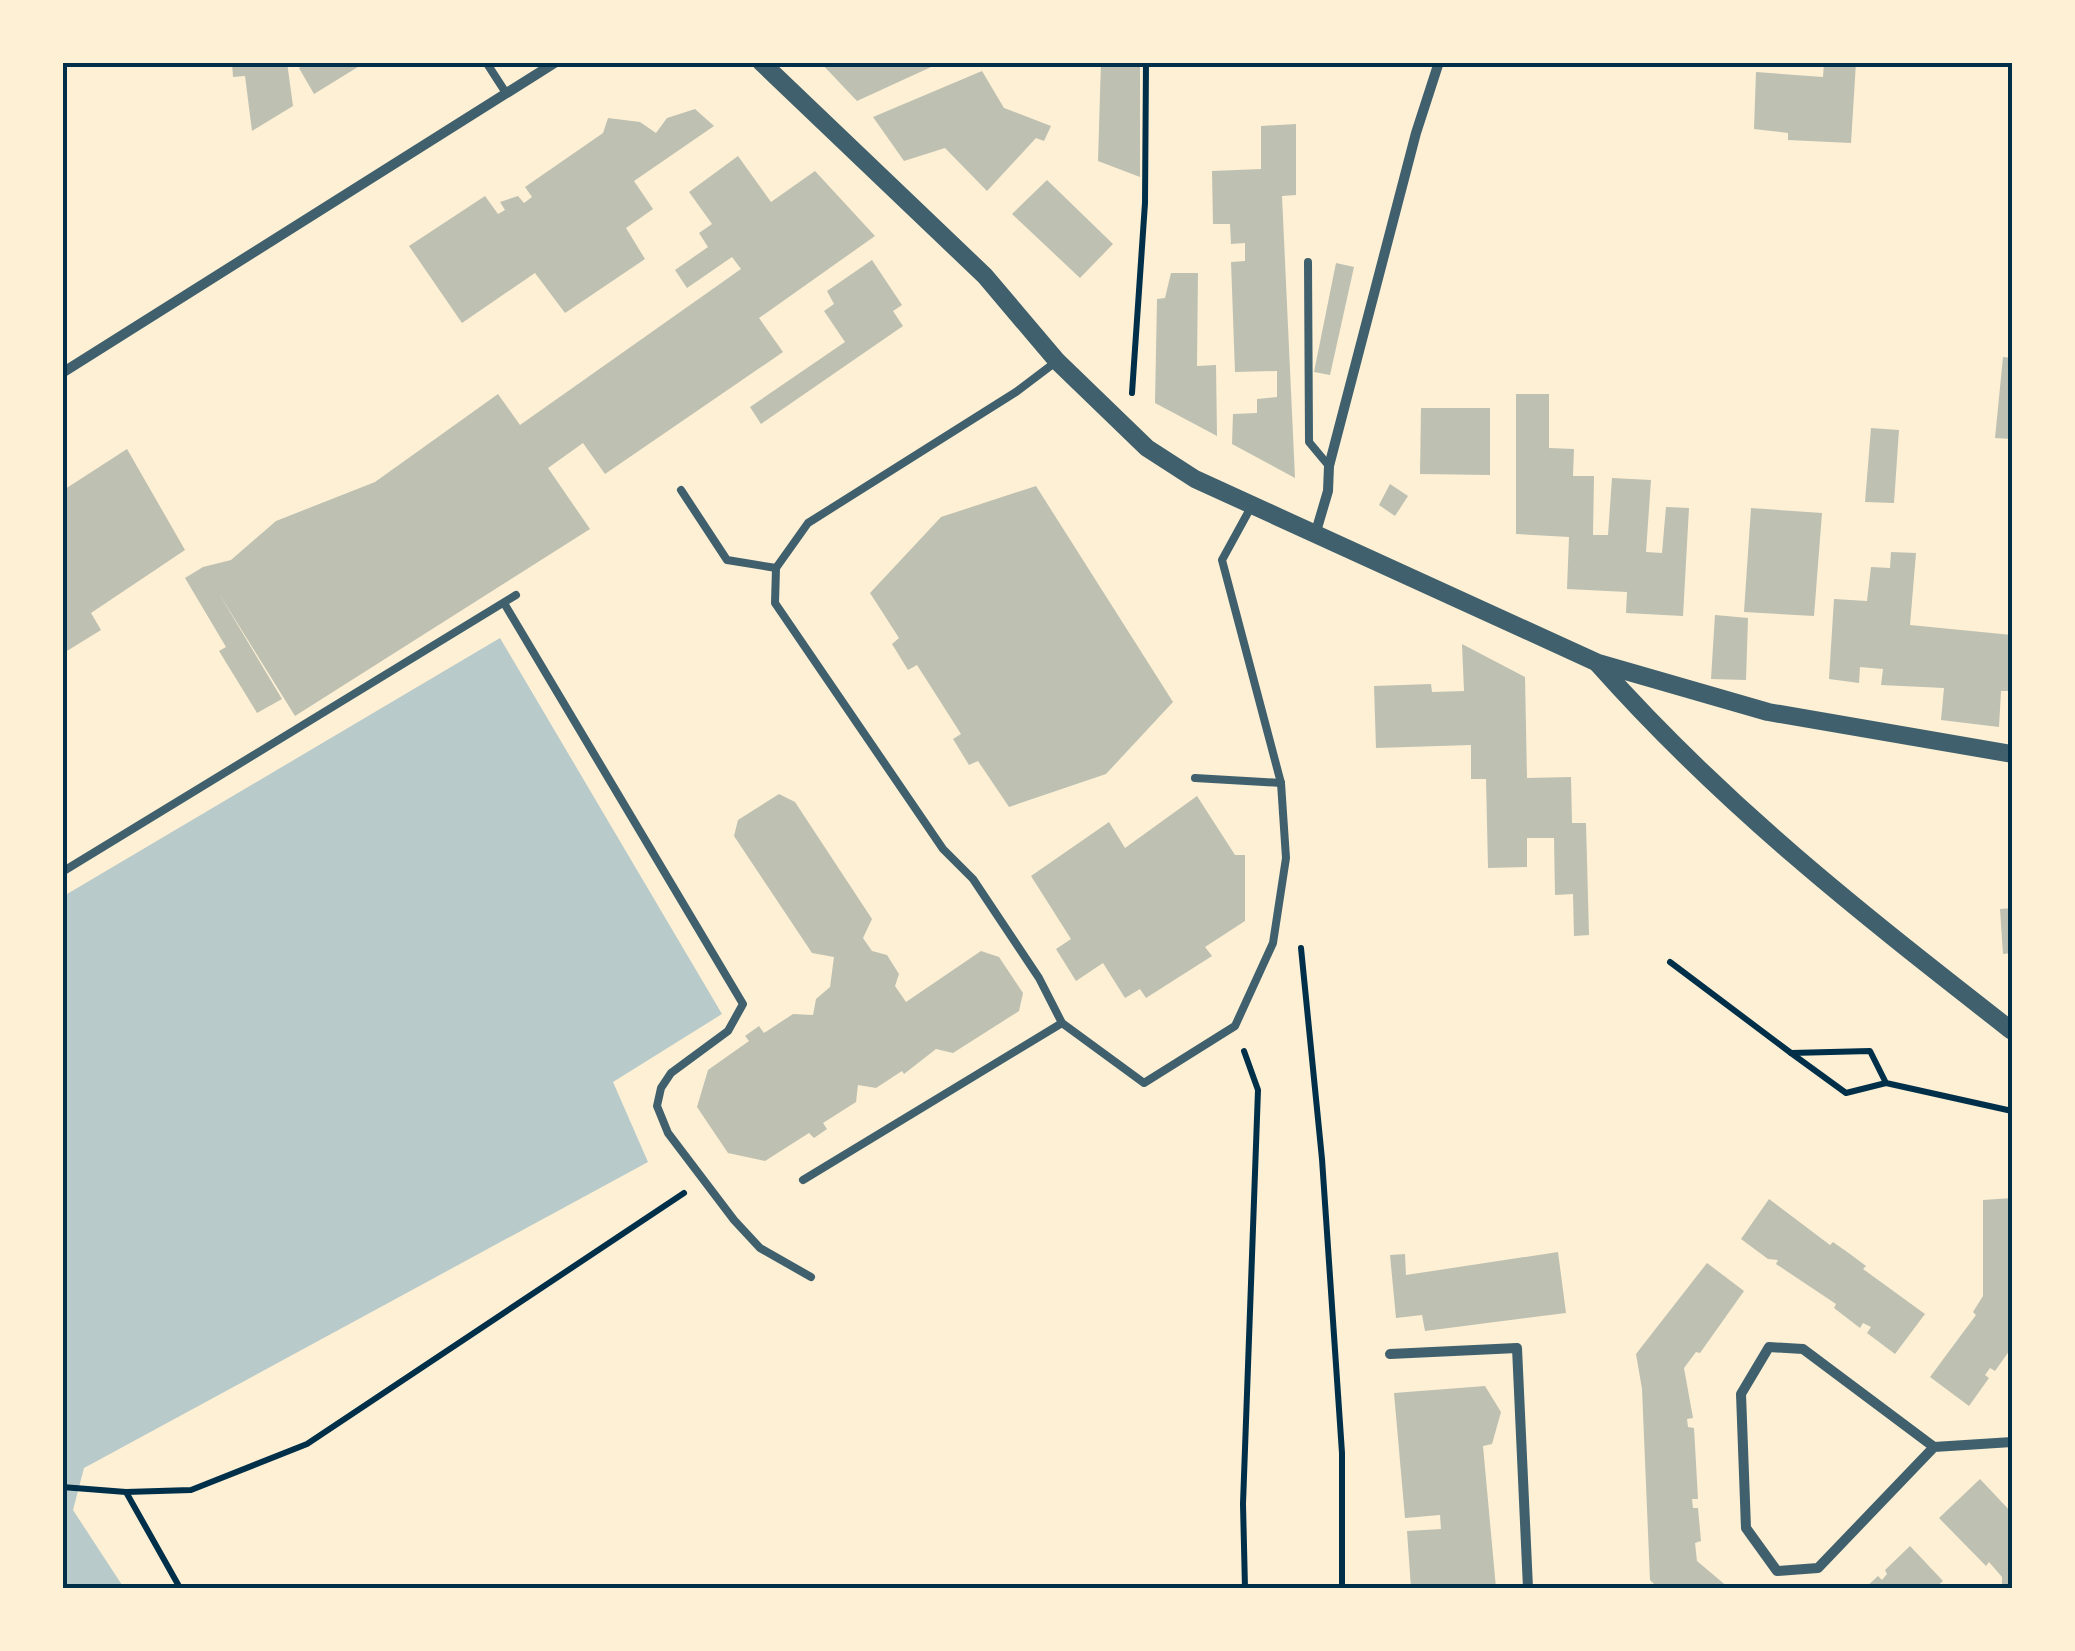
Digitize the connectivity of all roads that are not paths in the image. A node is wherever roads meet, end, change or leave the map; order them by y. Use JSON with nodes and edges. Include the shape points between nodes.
{"nodes":[{"id":1,"x":486,"y":62,"type":"edge"},
{"id":2,"x":556,"y":62,"type":"edge"},
{"id":3,"x":762,"y":62,"type":"edge"},
{"id":4,"x":1439,"y":62,"type":"edge"},
{"id":5,"x":506,"y":94,"type":"junction"},
{"id":6,"x":1308,"y":262,"type":"dead end"},
{"id":7,"x":1057,"y":361,"type":"junction"},
{"id":8,"x":62,"y":374,"type":"edge"},
{"id":9,"x":1329,"y":466,"type":"junction"},
{"id":10,"x":681,"y":490,"type":"dead end"},
{"id":11,"x":1251,"y":506,"type":"junction"},
{"id":12,"x":1315,"y":536,"type":"junction"},
{"id":13,"x":776,"y":568,"type":"junction"},
{"id":14,"x":516,"y":595,"type":"dead end"},
{"id":15,"x":504,"y":603,"type":"junction"},
{"id":16,"x":1598,"y":664,"type":"junction"},
{"id":17,"x":2012,"y":754,"type":"edge"},
{"id":18,"x":1195,"y":778,"type":"dead end"},
{"id":19,"x":1281,"y":783,"type":"junction"},
{"id":20,"x":62,"y":872,"type":"edge"},
{"id":21,"x":1062,"y":1023,"type":"junction"},
{"id":22,"x":2012,"y":1032,"type":"edge"},
{"id":23,"x":803,"y":1180,"type":"dead end"},
{"id":24,"x":811,"y":1277,"type":"dead end"},
{"id":25,"x":1390,"y":1354,"type":"dead end"},
{"id":26,"x":2012,"y":1442,"type":"edge"},
{"id":27,"x":1934,"y":1447,"type":"junction"},
{"id":28,"x":1528,"y":1588,"type":"edge"}],
"edges":[{"from":1,"to":5,"type":"lane"},
{"from":2,"to":5,"type":"street"},
{"from":3,"to":7,"type":"street","via":[[985,276]]},
{"from":4,"to":9,"type":"street"},
{"from":5,"to":8,"type":"street"},
{"from":6,"to":9,"type":"lane","via":[[1310,442]]},
{"from":7,"to":11,"type":"street","via":[[1147,448]]},
{"from":7,"to":13,"type":"lane","via":[[808,523]]},
{"from":9,"to":12,"type":"street"},
{"from":10,"to":13,"type":"lane","via":[[727,560]]},
{"from":11,"to":12,"type":"street"},
{"from":11,"to":19,"type":"lane","via":[[1222,560]]},
{"from":12,"to":16,"type":"street"},
{"from":13,"to":21,"type":"lane","via":[[775,603],[942,850],[973,879]]},
{"from":14,"to":15,"type":"lane"},
{"from":15,"to":20,"type":"lane"},
{"from":15,"to":24,"type":"lane","via":[[743,1004],[728,1030],[660,1088],[657,1106],[668,1134],[760,1248]]},
{"from":16,"to":17,"type":"street","via":[[1768,712]]},
{"from":16,"to":22,"type":"street","via":[[1749,820]]},
{"from":18,"to":19,"type":"lane"},
{"from":19,"to":21,"type":"lane","via":[[1286,858],[1273,943],[1235,1026],[1144,1082]]},
{"from":21,"to":23,"type":"lane"},
{"from":25,"to":28,"type":"street","via":[[1517,1348]]},
{"from":26,"to":27,"type":"street"},
{"from":27,"to":27,"type":"street","via":[[1803,1348],[1769,1347],[1741,1394],[1746,1528],[1777,1571],[1818,1568]]}]}
